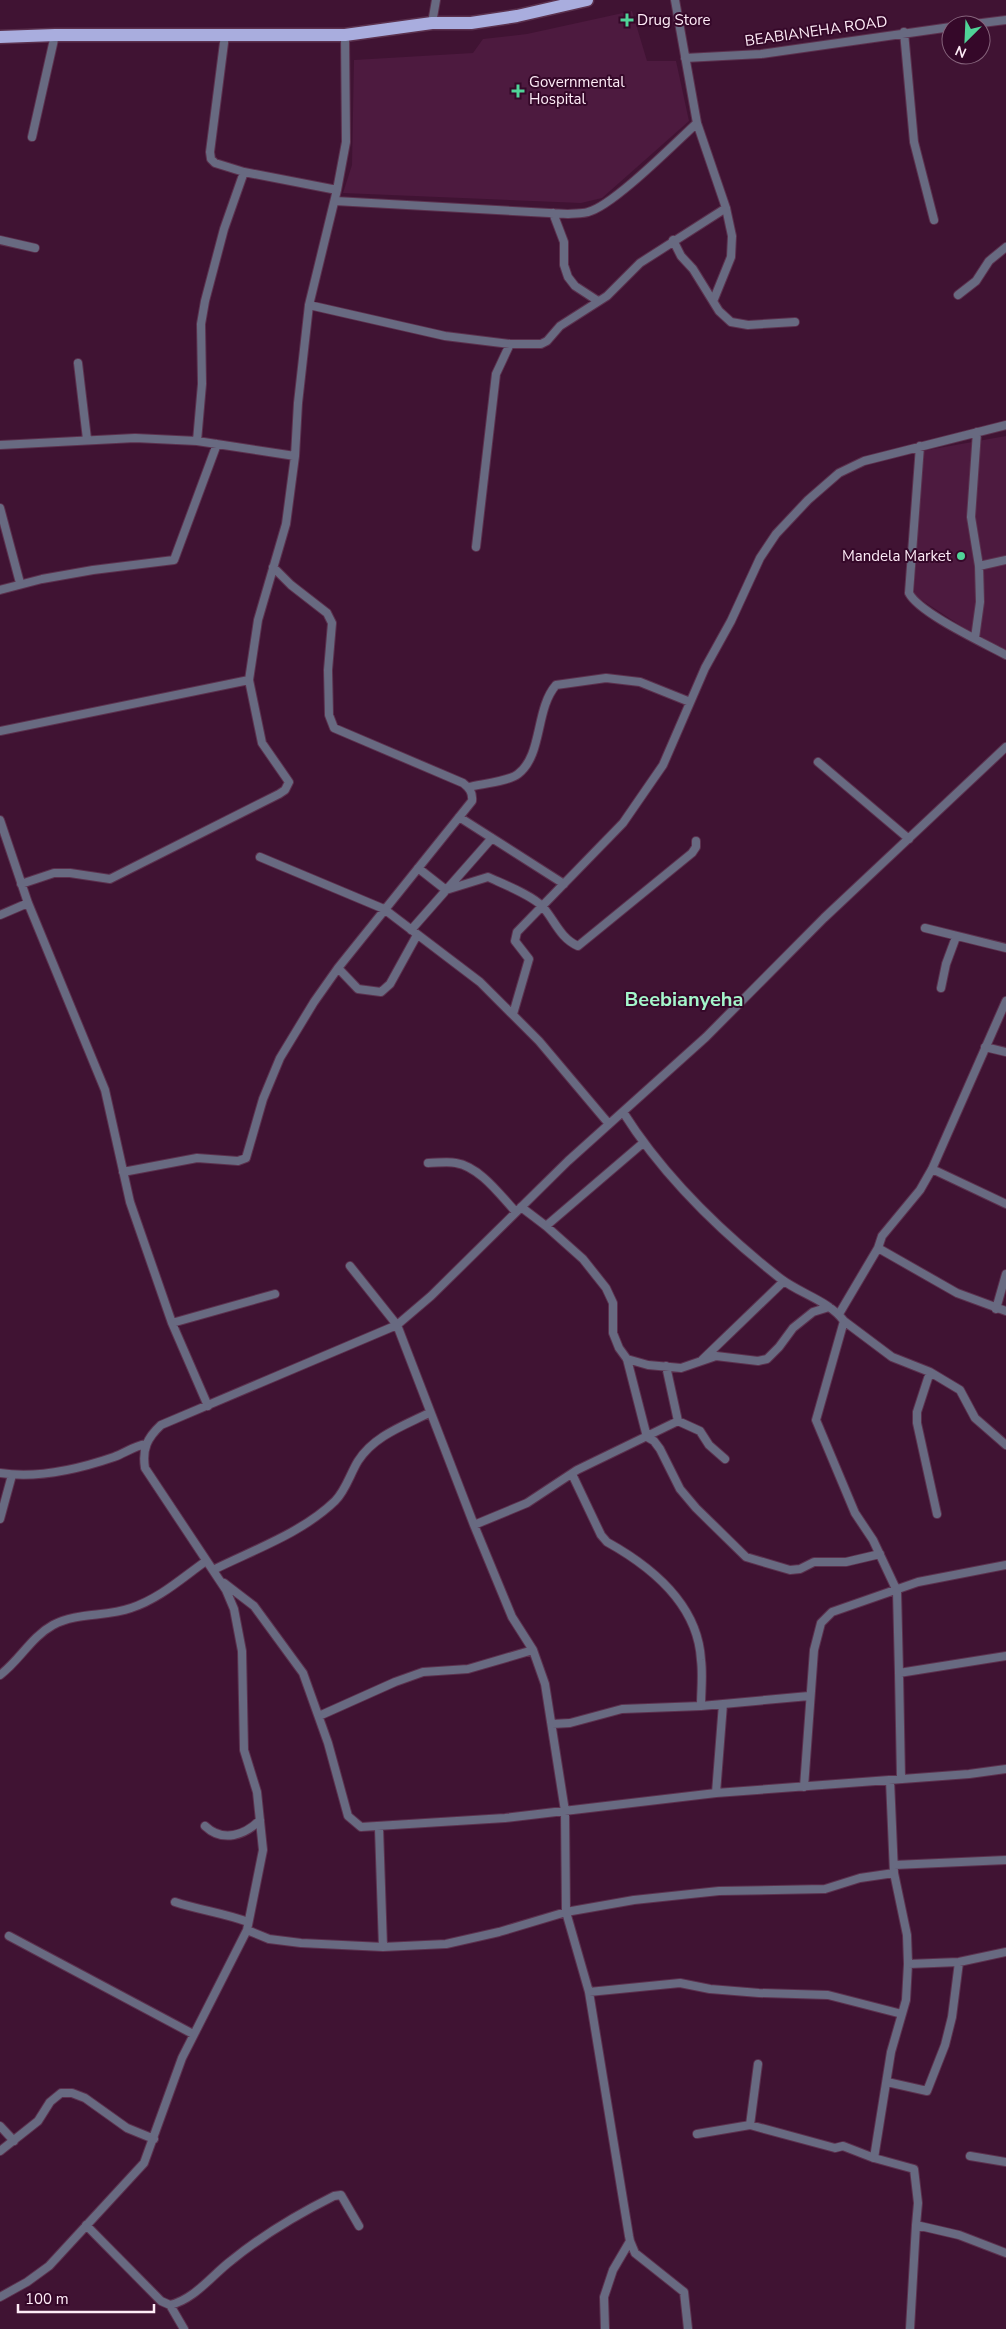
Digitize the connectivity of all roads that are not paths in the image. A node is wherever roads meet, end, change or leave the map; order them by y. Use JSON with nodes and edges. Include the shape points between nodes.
{"nodes":[{"id":1,"x":436,"y":0,"type":"edge"},
{"id":2,"x":587,"y":0,"type":"edge"},
{"id":3,"x":675,"y":0,"type":"edge"},
{"id":4,"x":1006,"y":20,"type":"edge"},
{"id":5,"x":991,"y":22,"type":"edge"},
{"id":6,"x":432,"y":23,"type":"junction"},
{"id":7,"x":941,"y":28,"type":"edge"},
{"id":8,"x":904,"y":32,"type":"junction"},
{"id":9,"x":55,"y":34,"type":"junction"},
{"id":10,"x":225,"y":35,"type":"junction"},
{"id":11,"x":345,"y":35,"type":"junction"},
{"id":12,"x":0,"y":37,"type":"edge"},
{"id":13,"x":685,"y":58,"type":"junction"},
{"id":14,"x":697,"y":123,"type":"junction"},
{"id":15,"x":32,"y":137,"type":"dead end"},
{"id":16,"x":244,"y":172,"type":"junction"},
{"id":17,"x":337,"y":190,"type":"junction"},
{"id":18,"x":335,"y":201,"type":"junction"},
{"id":19,"x":726,"y":208,"type":"junction"},
{"id":20,"x":553,"y":213,"type":"junction"},
{"id":21,"x":934,"y":220,"type":"dead end"},
{"id":22,"x":0,"y":240,"type":"edge"},
{"id":23,"x":673,"y":240,"type":"junction"},
{"id":24,"x":1006,"y":247,"type":"edge"},
{"id":25,"x":35,"y":248,"type":"dead end"},
{"id":26,"x":958,"y":295,"type":"dead end"},
{"id":27,"x":714,"y":299,"type":"junction"},
{"id":28,"x":598,"y":301,"type":"junction"},
{"id":29,"x":309,"y":305,"type":"junction"},
{"id":30,"x":795,"y":322,"type":"dead end"},
{"id":31,"x":510,"y":344,"type":"junction"},
{"id":32,"x":78,"y":364,"type":"dead end"},
{"id":33,"x":1006,"y":425,"type":"edge"},
{"id":34,"x":978,"y":432,"type":"junction"},
{"id":35,"x":87,"y":439,"type":"junction"},
{"id":36,"x":197,"y":441,"type":"junction"},
{"id":37,"x":217,"y":444,"type":"junction"},
{"id":38,"x":0,"y":445,"type":"edge"},
{"id":39,"x":920,"y":446,"type":"junction"},
{"id":40,"x":295,"y":456,"type":"junction"},
{"id":41,"x":0,"y":508,"type":"edge"},
{"id":42,"x":476,"y":547,"type":"dead end"},
{"id":43,"x":1006,"y":560,"type":"edge"},
{"id":44,"x":979,"y":566,"type":"junction"},
{"id":45,"x":273,"y":567,"type":"junction"},
{"id":46,"x":20,"y":584,"type":"junction"},
{"id":47,"x":0,"y":590,"type":"edge"},
{"id":48,"x":975,"y":638,"type":"junction"},
{"id":49,"x":1006,"y":655,"type":"edge"},
{"id":50,"x":249,"y":680,"type":"junction"},
{"id":51,"x":690,"y":702,"type":"junction"},
{"id":52,"x":0,"y":731,"type":"edge"},
{"id":53,"x":1006,"y":748,"type":"edge"},
{"id":54,"x":818,"y":762,"type":"dead end"},
{"id":55,"x":469,"y":788,"type":"junction"},
{"id":56,"x":459,"y":817,"type":"junction"},
{"id":57,"x":0,"y":820,"type":"edge"},
{"id":58,"x":492,"y":838,"type":"junction"},
{"id":59,"x":909,"y":839,"type":"junction"},
{"id":60,"x":696,"y":841,"type":"dead end"},
{"id":61,"x":260,"y":857,"type":"dead end"},
{"id":62,"x":418,"y":868,"type":"junction"},
{"id":63,"x":21,"y":884,"type":"junction"},
{"id":64,"x":564,"y":884,"type":"junction"},
{"id":65,"x":446,"y":890,"type":"junction"},
{"id":66,"x":28,"y":903,"type":"junction"},
{"id":67,"x":542,"y":906,"type":"junction"},
{"id":68,"x":384,"y":909,"type":"junction"},
{"id":69,"x":0,"y":915,"type":"edge"},
{"id":70,"x":925,"y":928,"type":"dead end"},
{"id":71,"x":414,"y":932,"type":"junction"},
{"id":72,"x":956,"y":937,"type":"junction"},
{"id":73,"x":1006,"y":948,"type":"edge"},
{"id":74,"x":338,"y":968,"type":"junction"},
{"id":75,"x":942,"y":988,"type":"dead end"},
{"id":76,"x":1006,"y":1001,"type":"edge"},
{"id":77,"x":513,"y":1014,"type":"junction"},
{"id":78,"x":986,"y":1047,"type":"junction"},
{"id":79,"x":1006,"y":1052,"type":"edge"},
{"id":80,"x":623,"y":1112,"type":"junction"},
{"id":81,"x":609,"y":1124,"type":"junction"},
{"id":82,"x":643,"y":1143,"type":"junction"},
{"id":83,"x":428,"y":1163,"type":"dead end"},
{"id":84,"x":932,"y":1169,"type":"junction"},
{"id":85,"x":122,"y":1172,"type":"junction"},
{"id":86,"x":1006,"y":1204,"type":"edge"},
{"id":87,"x":518,"y":1209,"type":"junction"},
{"id":88,"x":546,"y":1226,"type":"junction"},
{"id":89,"x":878,"y":1248,"type":"junction"},
{"id":90,"x":350,"y":1266,"type":"dead end"},
{"id":91,"x":1006,"y":1274,"type":"edge"},
{"id":92,"x":784,"y":1281,"type":"junction"},
{"id":93,"x":274,"y":1294,"type":"dead end"},
{"id":94,"x":829,"y":1307,"type":"junction"},
{"id":95,"x":996,"y":1309,"type":"junction"},
{"id":96,"x":1006,"y":1311,"type":"edge"},
{"id":97,"x":842,"y":1318,"type":"junction"},
{"id":98,"x":172,"y":1323,"type":"junction"},
{"id":99,"x":397,"y":1325,"type":"junction"},
{"id":100,"x":627,"y":1359,"type":"junction"},
{"id":101,"x":700,"y":1362,"type":"junction"},
{"id":102,"x":666,"y":1366,"type":"junction"},
{"id":103,"x":930,"y":1372,"type":"junction"},
{"id":104,"x":208,"y":1406,"type":"junction"},
{"id":105,"x":429,"y":1413,"type":"junction"},
{"id":106,"x":678,"y":1421,"type":"junction"},
{"id":107,"x":647,"y":1437,"type":"junction"},
{"id":108,"x":146,"y":1444,"type":"junction"},
{"id":109,"x":1006,"y":1445,"type":"edge"},
{"id":110,"x":725,"y":1459,"type":"dead end"},
{"id":111,"x":0,"y":1473,"type":"edge"},
{"id":112,"x":572,"y":1474,"type":"junction"},
{"id":113,"x":12,"y":1475,"type":"junction"},
{"id":114,"x":937,"y":1514,"type":"dead end"},
{"id":115,"x":0,"y":1519,"type":"edge"},
{"id":116,"x":474,"y":1525,"type":"junction"},
{"id":117,"x":880,"y":1554,"type":"junction"},
{"id":118,"x":206,"y":1562,"type":"junction"},
{"id":119,"x":1006,"y":1565,"type":"edge"},
{"id":120,"x":213,"y":1570,"type":"junction"},
{"id":121,"x":218,"y":1579,"type":"junction"},
{"id":122,"x":897,"y":1591,"type":"junction"},
{"id":123,"x":533,"y":1650,"type":"junction"},
{"id":124,"x":1006,"y":1656,"type":"edge"},
{"id":125,"x":899,"y":1673,"type":"junction"},
{"id":126,"x":0,"y":1675,"type":"edge"},
{"id":127,"x":809,"y":1696,"type":"junction"},
{"id":128,"x":723,"y":1704,"type":"junction"},
{"id":129,"x":701,"y":1706,"type":"junction"},
{"id":130,"x":319,"y":1716,"type":"junction"},
{"id":131,"x":552,"y":1724,"type":"junction"},
{"id":132,"x":1006,"y":1769,"type":"edge"},
{"id":133,"x":901,"y":1779,"type":"junction"},
{"id":134,"x":890,"y":1780,"type":"junction"},
{"id":135,"x":804,"y":1787,"type":"junction"},
{"id":136,"x":716,"y":1793,"type":"junction"},
{"id":137,"x":565,"y":1811,"type":"junction"},
{"id":138,"x":260,"y":1820,"type":"junction"},
{"id":139,"x":205,"y":1826,"type":"dead end"},
{"id":140,"x":379,"y":1828,"type":"junction"},
{"id":141,"x":1006,"y":1860,"type":"edge"},
{"id":142,"x":894,"y":1865,"type":"junction"},
{"id":143,"x":894,"y":1874,"type":"junction"},
{"id":144,"x":175,"y":1902,"type":"dead end"},
{"id":145,"x":566,"y":1912,"type":"junction"},
{"id":146,"x":247,"y":1926,"type":"junction"},
{"id":147,"x":9,"y":1936,"type":"dead end"},
{"id":148,"x":383,"y":1947,"type":"junction"},
{"id":149,"x":1006,"y":1952,"type":"edge"},
{"id":150,"x":959,"y":1962,"type":"junction"},
{"id":151,"x":908,"y":1964,"type":"junction"},
{"id":152,"x":588,"y":1992,"type":"junction"},
{"id":153,"x":902,"y":2014,"type":"junction"},
{"id":154,"x":193,"y":2034,"type":"junction"},
{"id":155,"x":758,"y":2064,"type":"dead end"},
{"id":156,"x":887,"y":2082,"type":"junction"},
{"id":157,"x":750,"y":2125,"type":"junction"},
{"id":158,"x":0,"y":2126,"type":"edge"},
{"id":159,"x":697,"y":2134,"type":"dead end"},
{"id":160,"x":154,"y":2139,"type":"junction"},
{"id":161,"x":14,"y":2140,"type":"junction"},
{"id":162,"x":0,"y":2151,"type":"edge"},
{"id":163,"x":970,"y":2156,"type":"dead end"},
{"id":164,"x":874,"y":2158,"type":"junction"},
{"id":165,"x":1006,"y":2162,"type":"edge"},
{"id":166,"x":86,"y":2225,"type":"junction"},
{"id":167,"x":916,"y":2225,"type":"junction"},
{"id":168,"x":359,"y":2226,"type":"dead end"},
{"id":169,"x":630,"y":2241,"type":"junction"},
{"id":170,"x":1006,"y":2253,"type":"edge"},
{"id":171,"x":0,"y":2296,"type":"edge"},
{"id":172,"x":170,"y":2305,"type":"junction"},
{"id":173,"x":184,"y":2329,"type":"edge"},
{"id":174,"x":606,"y":2329,"type":"edge"},
{"id":175,"x":688,"y":2329,"type":"edge"},
{"id":176,"x":910,"y":2329,"type":"edge"}],
"edges":[{"from":1,"to":6,"type":"street"},
{"from":2,"to":6,"type":"main road","via":[[480,22]]},
{"from":3,"to":13,"type":"street"},
{"from":4,"to":5,"type":"street"},
{"from":6,"to":11,"type":"main road"},
{"from":7,"to":8,"type":"street","name":"BEABIANEHA ROAD"},
{"from":8,"to":13,"type":"street","name":"BEABIANEHA ROAD","via":[[761,54]]},
{"from":8,"to":21,"type":"street","via":[[914,142]]},
{"from":9,"to":10,"type":"main road"},
{"from":9,"to":12,"type":"main road"},
{"from":9,"to":15,"type":"street"},
{"from":10,"to":11,"type":"main road"},
{"from":10,"to":16,"type":"street","via":[[210,152],[215,163]]},
{"from":11,"to":17,"type":"street","via":[[346,142]]},
{"from":13,"to":14,"type":"street"},
{"from":14,"to":19,"type":"street"},
{"from":14,"to":20,"type":"street","via":[[605,203],[589,212]]},
{"from":16,"to":17,"type":"street"},
{"from":16,"to":36,"type":"street","via":[[224,229],[205,301],[201,324],[202,384]]},
{"from":17,"to":18,"type":"street"},
{"from":18,"to":20,"type":"street"},
{"from":18,"to":29,"type":"street"},
{"from":19,"to":23,"type":"street"},
{"from":19,"to":27,"type":"street","via":[[732,236],[731,257]]},
{"from":20,"to":28,"type":"street","via":[[564,242],[564,265],[568,277],[575,286]]},
{"from":22,"to":25,"type":"street"},
{"from":23,"to":27,"type":"street","via":[[681,256]]},
{"from":23,"to":28,"type":"street"},
{"from":24,"to":26,"type":"street","via":[[989,261],[976,281]]},
{"from":27,"to":30,"type":"street","via":[[731,322],[748,325]]},
{"from":28,"to":31,"type":"street","via":[[560,326],[541,344]]},
{"from":29,"to":31,"type":"street","via":[[445,336]]},
{"from":29,"to":40,"type":"street"},
{"from":31,"to":42,"type":"street","via":[[496,374]]},
{"from":32,"to":35,"type":"street"},
{"from":33,"to":34,"type":"street"},
{"from":34,"to":39,"type":"street"},
{"from":34,"to":44,"type":"street","via":[[971,517]]},
{"from":35,"to":36,"type":"street"},
{"from":35,"to":38,"type":"street"},
{"from":36,"to":37,"type":"street"},
{"from":37,"to":40,"type":"street"},
{"from":37,"to":46,"type":"street","via":[[174,560],[93,570]]},
{"from":39,"to":48,"type":"street","via":[[909,593],[928,611]]},
{"from":39,"to":51,"type":"street","via":[[864,462],[839,473],[776,534],[760,558]]},
{"from":40,"to":45,"type":"street","via":[[286,524]]},
{"from":41,"to":46,"type":"street"},
{"from":43,"to":44,"type":"street"},
{"from":44,"to":48,"type":"street","via":[[980,602]]},
{"from":45,"to":50,"type":"street","via":[[258,620]]},
{"from":45,"to":55,"type":"street","via":[[327,613],[332,623],[328,670],[329,715],[334,728]]},
{"from":46,"to":47,"type":"street"},
{"from":48,"to":49,"type":"street"},
{"from":50,"to":52,"type":"street"},
{"from":50,"to":63,"type":"street","via":[[262,743],[289,782],[285,790],[110,879],[54,873]]},
{"from":51,"to":55,"type":"street","via":[[640,682],[606,678],[556,685],[547,695],[526,765],[517,775]]},
{"from":51,"to":64,"type":"street","via":[[663,764],[623,823]]},
{"from":53,"to":59,"type":"street"},
{"from":54,"to":59,"type":"street"},
{"from":55,"to":56,"type":"street","via":[[472,801]]},
{"from":56,"to":58,"type":"street"},
{"from":56,"to":62,"type":"street"},
{"from":57,"to":63,"type":"street"},
{"from":58,"to":64,"type":"street"},
{"from":58,"to":65,"type":"street"},
{"from":59,"to":80,"type":"street","via":[[824,918],[706,1037]]},
{"from":60,"to":67,"type":"street","via":[[692,853],[578,946],[569,942]]},
{"from":61,"to":68,"type":"street"},
{"from":62,"to":65,"type":"street"},
{"from":62,"to":68,"type":"street"},
{"from":63,"to":66,"type":"street"},
{"from":64,"to":67,"type":"street"},
{"from":65,"to":67,"type":"street","via":[[488,877]]},
{"from":65,"to":71,"type":"street"},
{"from":66,"to":69,"type":"street"},
{"from":66,"to":85,"type":"street","via":[[105,1090]]},
{"from":67,"to":77,"type":"street","via":[[515,937],[530,959]]},
{"from":68,"to":71,"type":"street"},
{"from":68,"to":74,"type":"street"},
{"from":70,"to":72,"type":"street"},
{"from":71,"to":74,"type":"street","via":[[390,984],[381,992],[358,989]]},
{"from":71,"to":77,"type":"street","via":[[480,982]]},
{"from":72,"to":73,"type":"street"},
{"from":72,"to":75,"type":"street"},
{"from":74,"to":85,"type":"street","via":[[280,1058],[263,1099],[246,1158],[238,1161],[197,1158]]},
{"from":76,"to":78,"type":"street"},
{"from":77,"to":81,"type":"street"},
{"from":78,"to":79,"type":"street"},
{"from":78,"to":84,"type":"street"},
{"from":80,"to":81,"type":"street"},
{"from":80,"to":82,"type":"street"},
{"from":81,"to":87,"type":"street"},
{"from":82,"to":88,"type":"street"},
{"from":82,"to":92,"type":"street","via":[[723,1232]]},
{"from":83,"to":87,"type":"street","via":[[456,1163],[469,1168]]},
{"from":84,"to":86,"type":"street"},
{"from":84,"to":89,"type":"street","via":[[920,1190],[882,1236]]},
{"from":85,"to":98,"type":"street"},
{"from":87,"to":88,"type":"street"},
{"from":87,"to":99,"type":"street","via":[[431,1296]]},
{"from":88,"to":100,"type":"street","via":[[583,1259],[606,1288],[613,1302],[613,1333]]},
{"from":89,"to":95,"type":"street","via":[[957,1293]]},
{"from":89,"to":97,"type":"street"},
{"from":90,"to":99,"type":"street"},
{"from":91,"to":95,"type":"street"},
{"from":92,"to":94,"type":"street"},
{"from":92,"to":101,"type":"street"},
{"from":93,"to":98,"type":"street"},
{"from":94,"to":97,"type":"street"},
{"from":94,"to":101,"type":"street","via":[[812,1312],[793,1328],[767,1359],[758,1361],[716,1356]]},
{"from":95,"to":96,"type":"street"},
{"from":97,"to":103,"type":"street","via":[[892,1357]]},
{"from":97,"to":117,"type":"street","via":[[816,1420],[855,1513]]},
{"from":98,"to":104,"type":"street"},
{"from":99,"to":104,"type":"street"},
{"from":99,"to":105,"type":"street"},
{"from":100,"to":102,"type":"street","via":[[648,1366]]},
{"from":100,"to":107,"type":"street"},
{"from":101,"to":102,"type":"street","via":[[682,1368]]},
{"from":102,"to":106,"type":"street"},
{"from":103,"to":109,"type":"street","via":[[960,1390],[975,1418]]},
{"from":103,"to":114,"type":"street","via":[[916,1423]]},
{"from":104,"to":108,"type":"street","via":[[161,1425]]},
{"from":105,"to":116,"type":"street"},
{"from":105,"to":120,"type":"street","via":[[384,1435],[369,1447],[336,1500],[303,1525]]},
{"from":106,"to":107,"type":"street"},
{"from":106,"to":110,"type":"street","via":[[700,1432]]},
{"from":107,"to":112,"type":"street"},
{"from":107,"to":117,"type":"street","via":[[654,1440],[660,1449],[680,1489],[746,1557],[790,1570],[814,1562],[846,1562]]},
{"from":108,"to":113,"type":"street","via":[[80,1467],[47,1474]]},
{"from":108,"to":118,"type":"street","via":[[143,1454],[145,1468]]},
{"from":111,"to":113,"type":"street"},
{"from":112,"to":116,"type":"street","via":[[527,1503]]},
{"from":112,"to":129,"type":"street","via":[[607,1542],[656,1575],[677,1595],[690,1620],[702,1659]]},
{"from":113,"to":115,"type":"street"},
{"from":116,"to":123,"type":"street","via":[[512,1616]]},
{"from":117,"to":122,"type":"street"},
{"from":118,"to":120,"type":"street"},
{"from":118,"to":126,"type":"street","via":[[156,1596],[131,1608],[81,1616],[53,1625],[36,1637],[18,1660]]},
{"from":119,"to":122,"type":"street","via":[[946,1575]]},
{"from":120,"to":121,"type":"street"},
{"from":121,"to":130,"type":"street","via":[[254,1606],[303,1674]]},
{"from":121,"to":138,"type":"street","via":[[231,1599],[241,1640],[244,1750]]},
{"from":122,"to":125,"type":"street"},
{"from":122,"to":127,"type":"street","via":[[832,1612],[821,1623],[814,1650]]},
{"from":123,"to":130,"type":"street","via":[[468,1669],[423,1672]]},
{"from":123,"to":131,"type":"street","via":[[546,1684]]},
{"from":124,"to":125,"type":"street"},
{"from":125,"to":133,"type":"street"},
{"from":127,"to":128,"type":"street"},
{"from":127,"to":135,"type":"street"},
{"from":128,"to":129,"type":"street"},
{"from":128,"to":136,"type":"street"},
{"from":129,"to":131,"type":"street","via":[[622,1709],[570,1723]]},
{"from":130,"to":140,"type":"street","via":[[348,1816],[361,1827]]},
{"from":131,"to":137,"type":"street"},
{"from":132,"to":133,"type":"street"},
{"from":133,"to":134,"type":"street"},
{"from":134,"to":135,"type":"street"},
{"from":134,"to":142,"type":"street"},
{"from":135,"to":136,"type":"street"},
{"from":136,"to":137,"type":"street"},
{"from":137,"to":140,"type":"street"},
{"from":137,"to":145,"type":"street"},
{"from":138,"to":139,"type":"street","via":[[245,1832],[235,1835],[224,1836]]},
{"from":138,"to":146,"type":"street","via":[[263,1850]]},
{"from":140,"to":148,"type":"street"},
{"from":141,"to":142,"type":"street"},
{"from":142,"to":143,"type":"street"},
{"from":143,"to":145,"type":"street","via":[[860,1878],[825,1889],[719,1891],[634,1900]]},
{"from":143,"to":151,"type":"street","via":[[905,1926]]},
{"from":144,"to":146,"type":"street","via":[[228,1915]]},
{"from":145,"to":148,"type":"street","via":[[446,1944]]},
{"from":145,"to":152,"type":"street"},
{"from":146,"to":148,"type":"street","via":[[269,1939],[301,1944]]},
{"from":146,"to":154,"type":"street"},
{"from":147,"to":154,"type":"street"},
{"from":149,"to":150,"type":"street"},
{"from":150,"to":151,"type":"street"},
{"from":150,"to":156,"type":"street","via":[[952,2017],[927,2092]]},
{"from":151,"to":153,"type":"street"},
{"from":152,"to":153,"type":"street","via":[[680,1983],[759,1993],[828,1995]]},
{"from":152,"to":169,"type":"street"},
{"from":153,"to":156,"type":"street"},
{"from":154,"to":160,"type":"street","via":[[164,2102]]},
{"from":155,"to":157,"type":"street"},
{"from":156,"to":164,"type":"street"},
{"from":157,"to":159,"type":"street"},
{"from":157,"to":164,"type":"street","via":[[834,2148],[843,2146]]},
{"from":158,"to":161,"type":"street"},
{"from":160,"to":161,"type":"street","via":[[127,2128],[85,2098],[61,2093],[50,2102],[38,2121]]},
{"from":160,"to":166,"type":"street","via":[[144,2163]]},
{"from":161,"to":162,"type":"street"},
{"from":163,"to":165,"type":"street"},
{"from":164,"to":167,"type":"street","via":[[914,2169],[918,2203]]},
{"from":166,"to":171,"type":"street","via":[[49,2266]]},
{"from":166,"to":172,"type":"street","via":[[161,2301]]},
{"from":167,"to":170,"type":"street","via":[[959,2235]]},
{"from":167,"to":176,"type":"street"},
{"from":168,"to":172,"type":"street","via":[[346,2200],[341,2195],[334,2196],[290,2218],[232,2260],[190,2297]]},
{"from":169,"to":174,"type":"street","via":[[604,2297]]},
{"from":169,"to":175,"type":"street","via":[[634,2253],[684,2292]]},
{"from":172,"to":173,"type":"street"}]}
